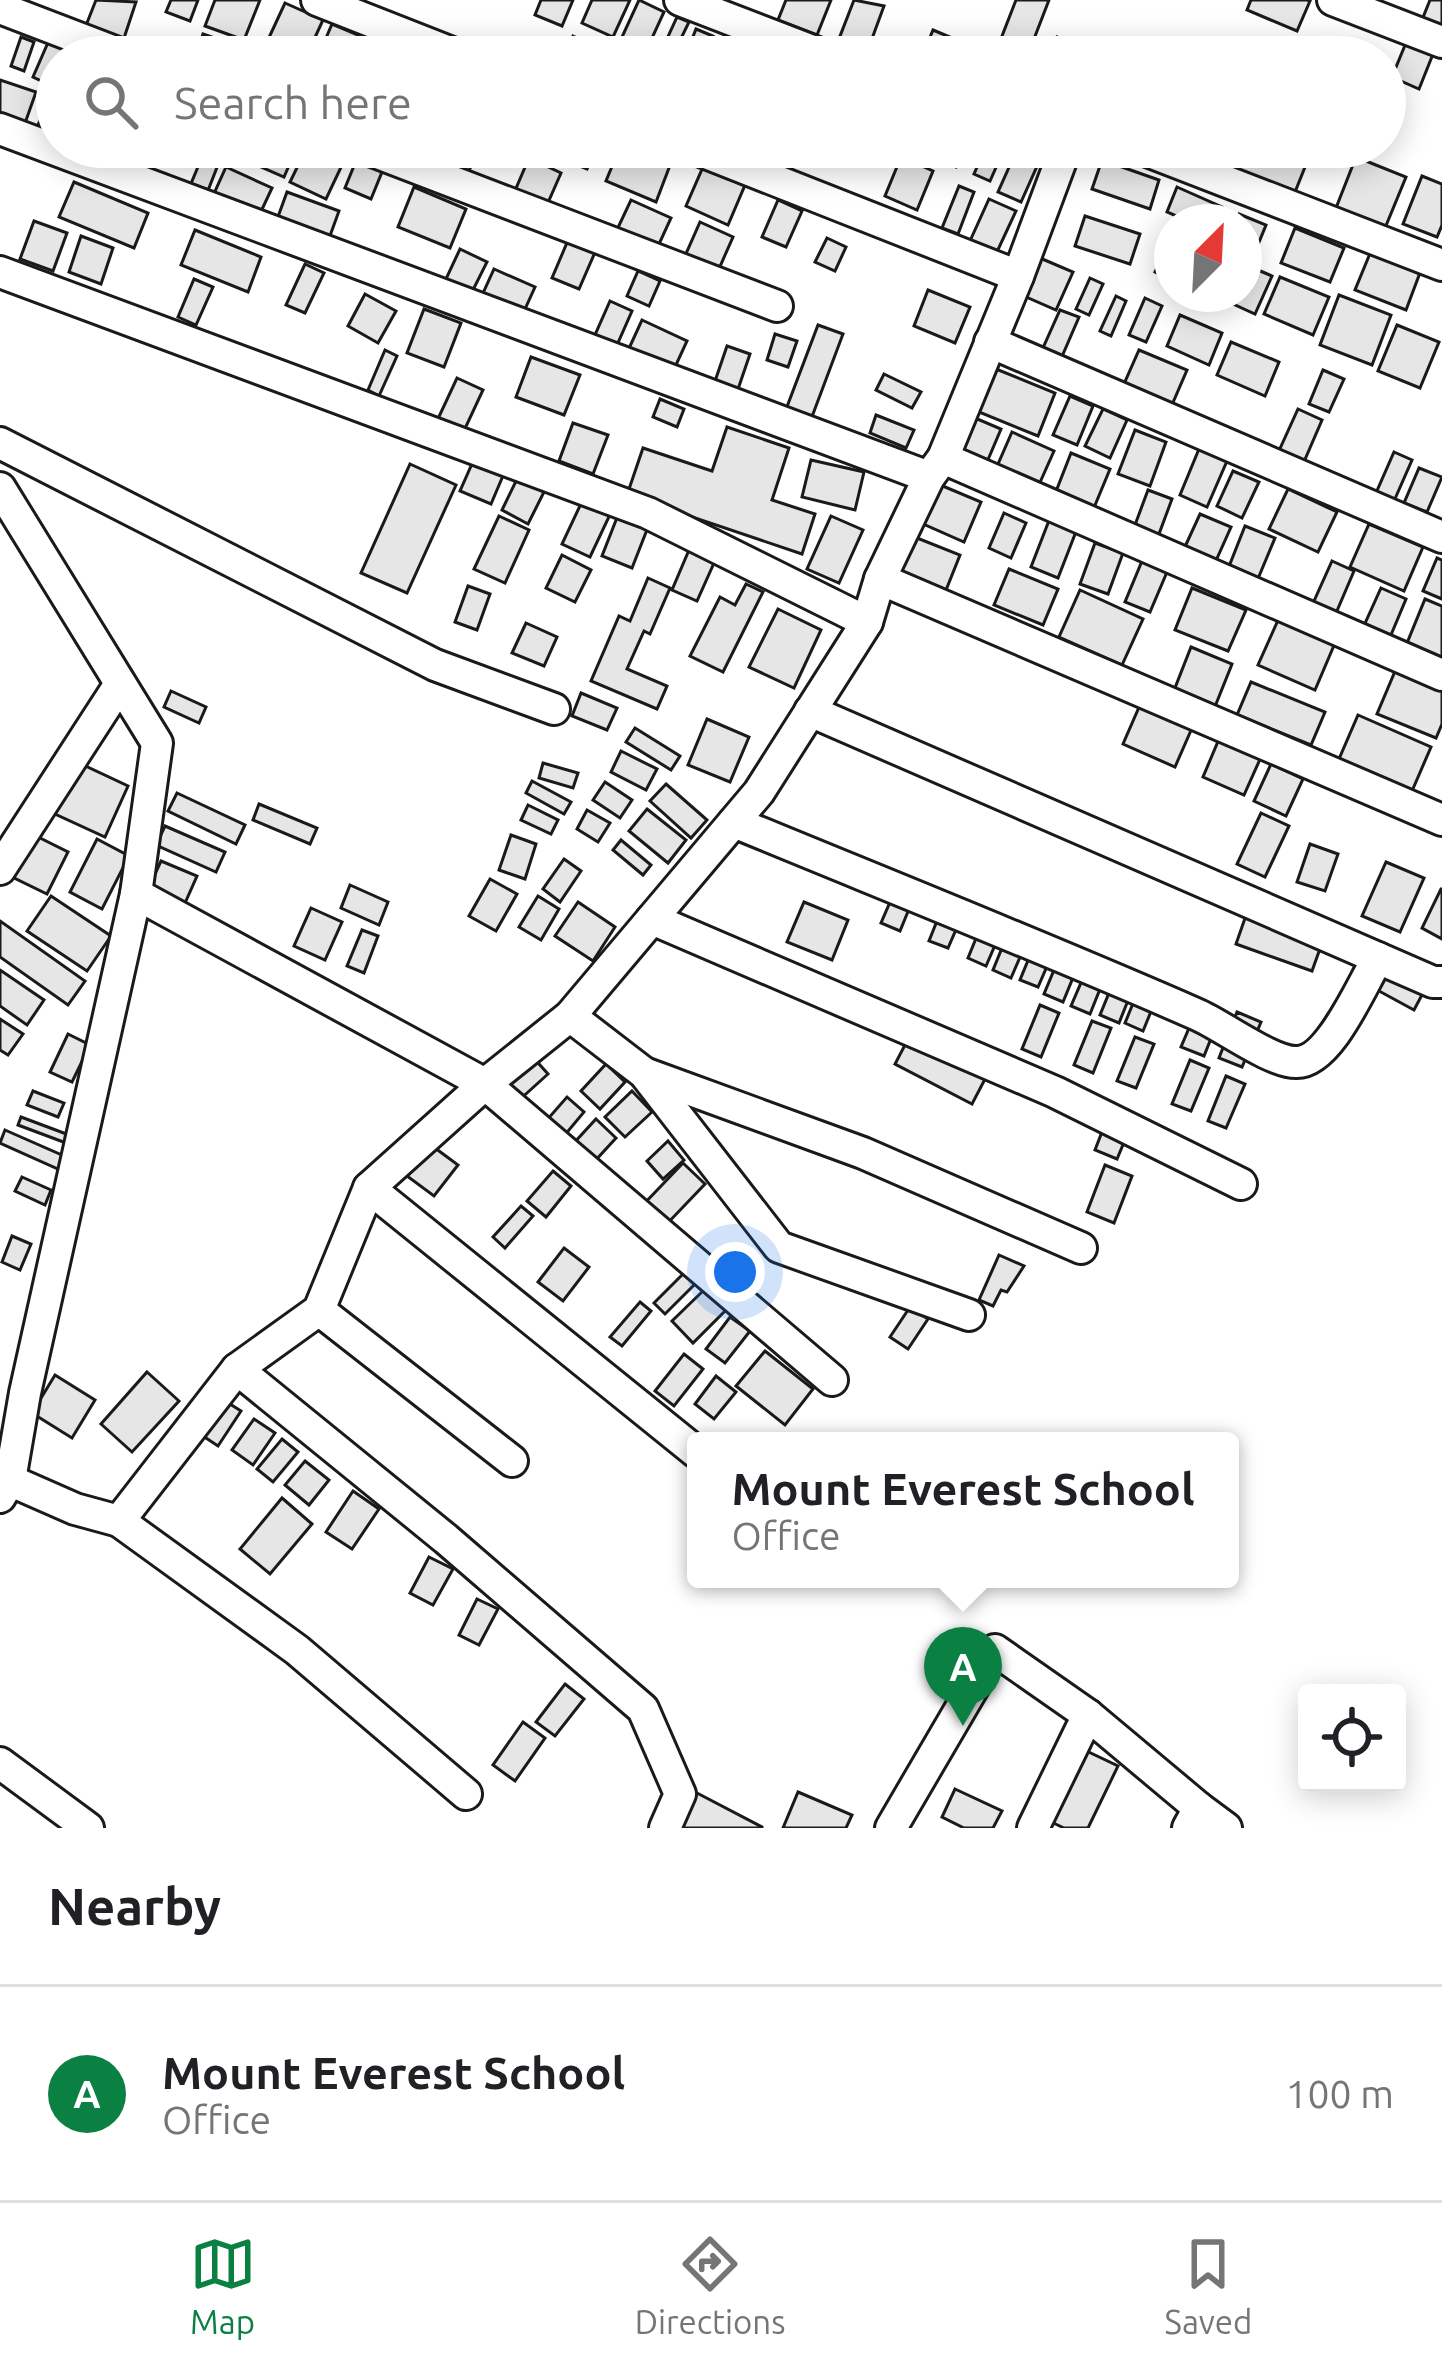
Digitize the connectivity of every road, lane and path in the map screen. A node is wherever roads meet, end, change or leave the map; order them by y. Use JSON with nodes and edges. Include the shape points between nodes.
{"nodes":[{"id":1,"x":317,"y":0,"type":"edge"},
{"id":2,"x":680,"y":0,"type":"edge"},
{"id":3,"x":1333,"y":0,"type":"edge"},
{"id":4,"x":0,"y":8,"type":"edge"},
{"id":5,"x":73,"y":36,"type":"edge"},
{"id":6,"x":409,"y":36,"type":"edge"},
{"id":7,"x":773,"y":36,"type":"edge"},
{"id":8,"x":1442,"y":42,"type":"edge"},
{"id":9,"x":0,"y":129,"type":"edge"},
{"id":10,"x":36,"y":142,"type":"edge"},
{"id":11,"x":108,"y":168,"type":"edge"},
{"id":12,"x":417,"y":168,"type":"edge"},
{"id":13,"x":744,"y":168,"type":"edge"},
{"id":14,"x":1057,"y":168,"type":"edge"},
{"id":15,"x":1191,"y":168,"type":"edge"},
{"id":16,"x":1442,"y":265,"type":"edge"},
{"id":17,"x":0,"y":272,"type":"edge"},
{"id":18,"x":1018,"y":276,"type":"junction"},
{"id":19,"x":777,"y":306,"type":"dead end"},
{"id":20,"x":990,"y":342,"type":"junction"},
{"id":21,"x":0,"y":442,"type":"edge"},
{"id":22,"x":936,"y":468,"type":"junction"},
{"id":23,"x":4,"y":508,"type":"edge"},
{"id":24,"x":1442,"y":537,"type":"edge"},
{"id":25,"x":880,"y":579,"type":"junction"},
{"id":26,"x":867,"y":622,"type":"junction"},
{"id":27,"x":1442,"y":675,"type":"edge"},
{"id":28,"x":120,"y":684,"type":"junction"},
{"id":29,"x":554,"y":709,"type":"dead end"},
{"id":30,"x":810,"y":711,"type":"junction"},
{"id":31,"x":1442,"y":820,"type":"edge"},
{"id":32,"x":734,"y":822,"type":"junction"},
{"id":33,"x":0,"y":869,"type":"edge"},
{"id":34,"x":136,"y":895,"type":"junction"},
{"id":35,"x":652,"y":919,"type":"junction"},
{"id":36,"x":1378,"y":958,"type":"junction"},
{"id":37,"x":1442,"y":982,"type":"edge"},
{"id":38,"x":570,"y":1016,"type":"junction"},
{"id":39,"x":644,"y":1073,"type":"junction"},
{"id":40,"x":485,"y":1084,"type":"junction"},
{"id":41,"x":1241,"y":1184,"type":"dead end"},
{"id":42,"x":369,"y":1188,"type":"junction"},
{"id":43,"x":1082,"y":1247,"type":"dead end"},
{"id":44,"x":319,"y":1310,"type":"junction"},
{"id":45,"x":969,"y":1315,"type":"dead end"},
{"id":46,"x":237,"y":1369,"type":"junction"},
{"id":47,"x":832,"y":1380,"type":"dead end"},
{"id":48,"x":687,"y":1445,"type":"edge"},
{"id":49,"x":512,"y":1461,"type":"dead end"},
{"id":50,"x":3,"y":1484,"type":"edge"},
{"id":51,"x":119,"y":1521,"type":"junction"},
{"id":52,"x":1088,"y":1715,"type":"junction"},
{"id":53,"x":0,"y":1763,"type":"edge"},
{"id":54,"x":466,"y":1794,"type":"dead end"},
{"id":55,"x":1193,"y":1818,"type":"edge"},
{"id":56,"x":88,"y":1828,"type":"edge"},
{"id":57,"x":665,"y":1828,"type":"edge"},
{"id":58,"x":891,"y":1828,"type":"edge"},
{"id":59,"x":1033,"y":1828,"type":"edge"},
{"id":60,"x":1226,"y":1828,"type":"edge"}],
"edges":[{"from":1,"to":6,"type":"street"},
{"from":2,"to":7,"type":"street"},
{"from":3,"to":8,"type":"street"},
{"from":4,"to":5,"type":"street"},
{"from":9,"to":10,"type":"street"},
{"from":11,"to":22,"type":"street"},
{"from":12,"to":19,"type":"street"},
{"from":13,"to":18,"type":"street"},
{"from":14,"to":18,"type":"street"},
{"from":15,"to":16,"type":"street"},
{"from":17,"to":26,"type":"street","via":[[648,513]]},
{"from":18,"to":20,"type":"street"},
{"from":20,"to":22,"type":"street"},
{"from":20,"to":24,"type":"street"},
{"from":21,"to":29,"type":"street","via":[[435,665]]},
{"from":22,"to":25,"type":"street"},
{"from":22,"to":27,"type":"street"},
{"from":23,"to":28,"type":"street"},
{"from":25,"to":26,"type":"street"},
{"from":25,"to":31,"type":"street"},
{"from":26,"to":30,"type":"street"},
{"from":28,"to":33,"type":"street"},
{"from":28,"to":34,"type":"street","via":[[157,743]]},
{"from":30,"to":32,"type":"street"},
{"from":30,"to":36,"type":"street"},
{"from":32,"to":35,"type":"street"},
{"from":32,"to":36,"type":"street","via":[[1298,1063],[1331,1041]]},
{"from":34,"to":40,"type":"street"},
{"from":34,"to":50,"type":"street"},
{"from":35,"to":38,"type":"street"},
{"from":35,"to":41,"type":"street","via":[[1055,1092]]},
{"from":36,"to":37,"type":"street"},
{"from":38,"to":39,"type":"street"},
{"from":38,"to":40,"type":"street"},
{"from":39,"to":43,"type":"street"},
{"from":39,"to":45,"type":"street","via":[[779,1247]]},
{"from":40,"to":42,"type":"street"},
{"from":40,"to":47,"type":"street"},
{"from":42,"to":44,"type":"street"},
{"from":42,"to":48,"type":"street"},
{"from":44,"to":46,"type":"street"},
{"from":44,"to":49,"type":"street"},
{"from":46,"to":51,"type":"street"},
{"from":46,"to":57,"type":"street","via":[[643,1709],[680,1794]]},
{"from":50,"to":51,"type":"street"},
{"from":51,"to":54,"type":"street","via":[[297,1650]]},
{"from":52,"to":55,"type":"street"},
{"from":52,"to":58,"type":"street","via":[[995,1650]]},
{"from":52,"to":59,"type":"street"},
{"from":53,"to":56,"type":"street"},
{"from":55,"to":60,"type":"street"}]}
